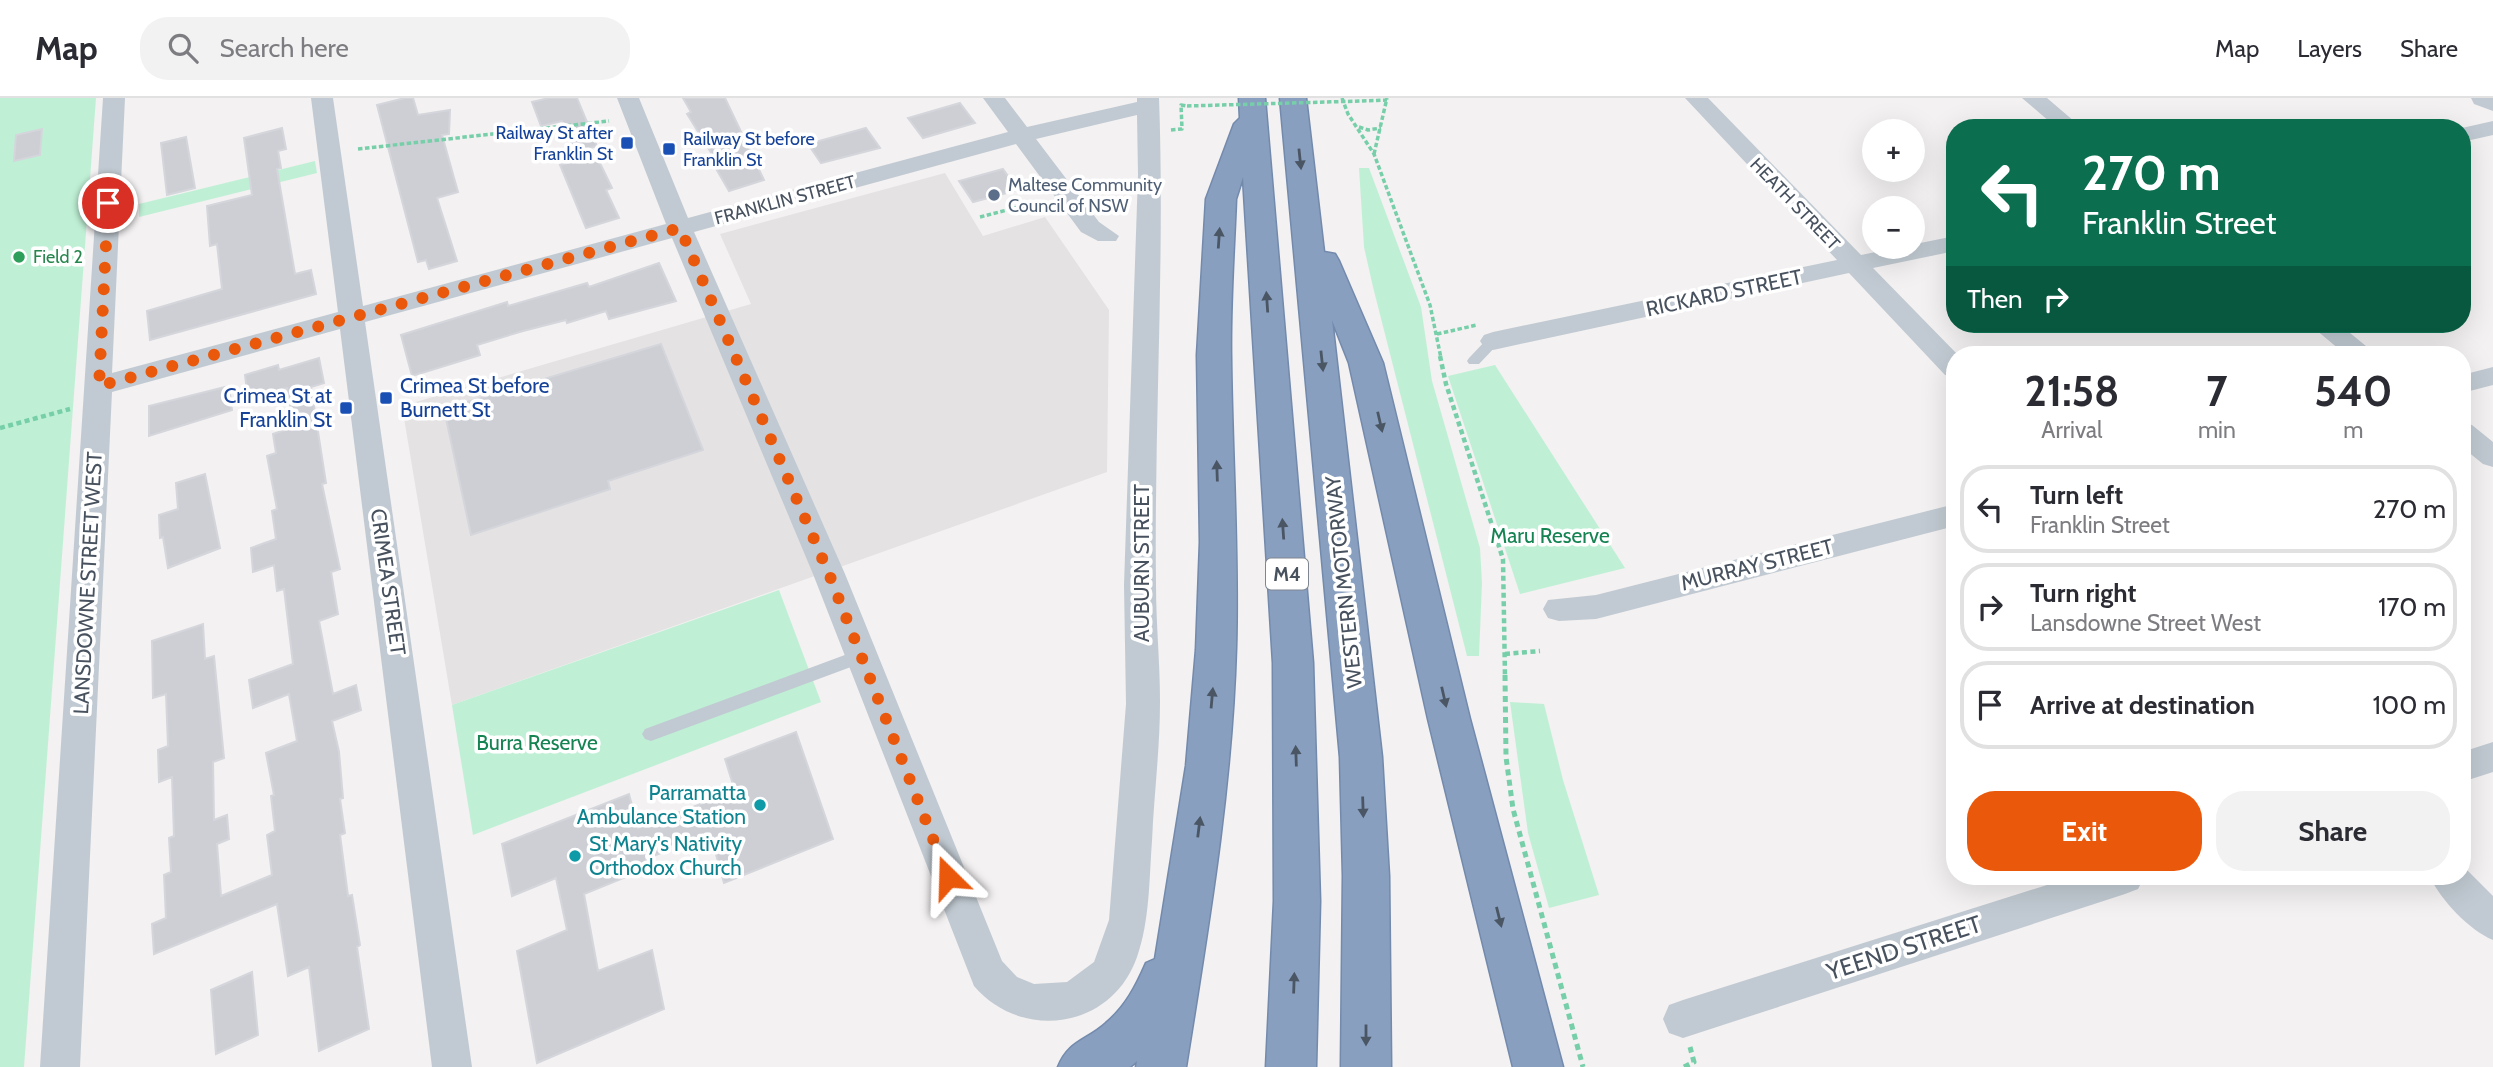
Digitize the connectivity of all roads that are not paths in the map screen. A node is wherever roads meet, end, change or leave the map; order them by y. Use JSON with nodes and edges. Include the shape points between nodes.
{"nodes":[{"id":1,"x":114,"y":98,"type":"edge"},
{"id":2,"x":322,"y":98,"type":"edge"},
{"id":3,"x":628,"y":98,"type":"edge"},
{"id":4,"x":994,"y":98,"type":"edge"},
{"id":5,"x":1293,"y":98,"type":"edge"},
{"id":6,"x":1696,"y":98,"type":"edge"},
{"id":7,"x":2034,"y":98,"type":"edge"},
{"id":8,"x":2484,"y":98,"type":"edge"},
{"id":9,"x":1252,"y":103,"type":"edge"},
{"id":10,"x":2493,"y":103,"type":"edge"},
{"id":11,"x":1152,"y":111,"type":"edge"},
{"id":12,"x":2060,"y":119,"type":"edge"},
{"id":13,"x":2493,"y":128,"type":"edge"},
{"id":14,"x":2471,"y":133,"type":"edge"},
{"id":15,"x":1022,"y":135,"type":"junction"},
{"id":16,"x":1307,"y":220,"type":"junction"},
{"id":17,"x":680,"y":228,"type":"junction"},
{"id":18,"x":1107,"y":236,"type":"dead end"},
{"id":19,"x":1946,"y":245,"type":"edge"},
{"id":20,"x":1854,"y":265,"type":"junction"},
{"id":21,"x":353,"y":316,"type":"junction"},
{"id":22,"x":1486,"y":333,"type":"joint"},
{"id":23,"x":2334,"y":333,"type":"edge"},
{"id":24,"x":2351,"y":346,"type":"edge"},
{"id":25,"x":1946,"y":360,"type":"edge"},
{"id":26,"x":1474,"y":361,"type":"dead end"},
{"id":27,"x":2493,"y":376,"type":"edge"},
{"id":28,"x":2471,"y":382,"type":"edge"},
{"id":29,"x":88,"y":396,"type":"junction"},
{"id":30,"x":2471,"y":439,"type":"edge"},
{"id":31,"x":2493,"y":457,"type":"edge"},
{"id":32,"x":1946,"y":517,"type":"edge"},
{"id":33,"x":1559,"y":609,"type":"dead end"},
{"id":34,"x":861,"y":656,"type":"junction"},
{"id":35,"x":652,"y":734,"type":"dead end"},
{"id":36,"x":2493,"y":757,"type":"edge"},
{"id":37,"x":2471,"y":764,"type":"edge"},
{"id":38,"x":2100,"y":885,"type":"edge"},
{"id":39,"x":2457,"y":885,"type":"edge"},
{"id":40,"x":1191,"y":889,"type":"junction"},
{"id":41,"x":2493,"y":922,"type":"edge"},
{"id":42,"x":1683,"y":1019,"type":"dead end"},
{"id":43,"x":1531,"y":1055,"type":"edge"},
{"id":44,"x":1291,"y":1059,"type":"edge"},
{"id":45,"x":60,"y":1067,"type":"edge"},
{"id":46,"x":452,"y":1067,"type":"edge"},
{"id":47,"x":1083,"y":1067,"type":"edge"},
{"id":48,"x":1161,"y":1067,"type":"edge"},
{"id":49,"x":1366,"y":1067,"type":"edge"}],
"edges":[{"from":1,"to":29,"type":"street","name":"LANSDOWNE STREET WEST"},
{"from":2,"to":21,"type":"street","name":"CRIMEA STREET"},
{"from":3,"to":17,"type":"street"},
{"from":4,"to":15,"type":"street"},
{"from":5,"to":16,"type":"highway","name":"WESTERN MOTORWAY","one_way":true},
{"from":6,"to":20,"type":"street","name":"HEATH STREET"},
{"from":7,"to":12,"type":"street"},
{"from":8,"to":10,"type":"street"},
{"from":40,"to":9,"type":"highway","one_way":true,"via":[[1216,650],[1219,542],[1214,355],[1221,199]]},
{"from":44,"to":9,"type":"highway","number":"M4","one_way":true,"via":[[1297,888],[1293,663]]},
{"from":11,"to":15,"type":"street","name":"FRANKLIN STREET"},
{"from":11,"to":34,"type":"street","name":"AUBURN STREET","via":[[1140,585],[1143,704],[1128,920],[1118,957],[1097,985],[1067,1001],[1034,1003],[1003,990],[988,973]]},
{"from":13,"to":14,"type":"street"},
{"from":15,"to":17,"type":"street","name":"FRANKLIN STREET"},
{"from":15,"to":18,"type":"street","via":[[1090,227]]},
{"from":16,"to":43,"type":"highway","one_way":true,"via":[[1366,363]]},
{"from":16,"to":49,"type":"highway","name":"WESTERN MOTORWAY","one_way":true,"via":[[1361,757]]},
{"from":17,"to":21,"type":"street","name":"FRANKLIN STREET"},
{"from":17,"to":34,"type":"street"},
{"from":19,"to":20,"type":"street","name":"RICKARD STREET"},
{"from":20,"to":22,"type":"street","name":"RICKARD STREET"},
{"from":20,"to":25,"type":"street","name":"HEATH STREET"},
{"from":21,"to":29,"type":"street","name":"FRANKLIN STREET"},
{"from":21,"to":46,"type":"street","name":"CRIMEA STREET"},
{"from":22,"to":26,"type":"lane"},
{"from":23,"to":24,"type":"street"},
{"from":27,"to":28,"type":"street"},
{"from":29,"to":45,"type":"street","name":"LANSDOWNE STREET WEST"},
{"from":30,"to":31,"type":"street"},
{"from":32,"to":33,"type":"street","name":"MURRAY STREET","via":[[1595,607]]},
{"from":34,"to":35,"type":"lane"},
{"from":36,"to":37,"type":"street"},
{"from":38,"to":42,"type":"street","name":"YEEND STREET"},
{"from":39,"to":41,"type":"street"},
{"from":40,"to":47,"type":"highway","via":[[1149,1015],[1119,1045]]},
{"from":40,"to":48,"type":"highway"}]}
